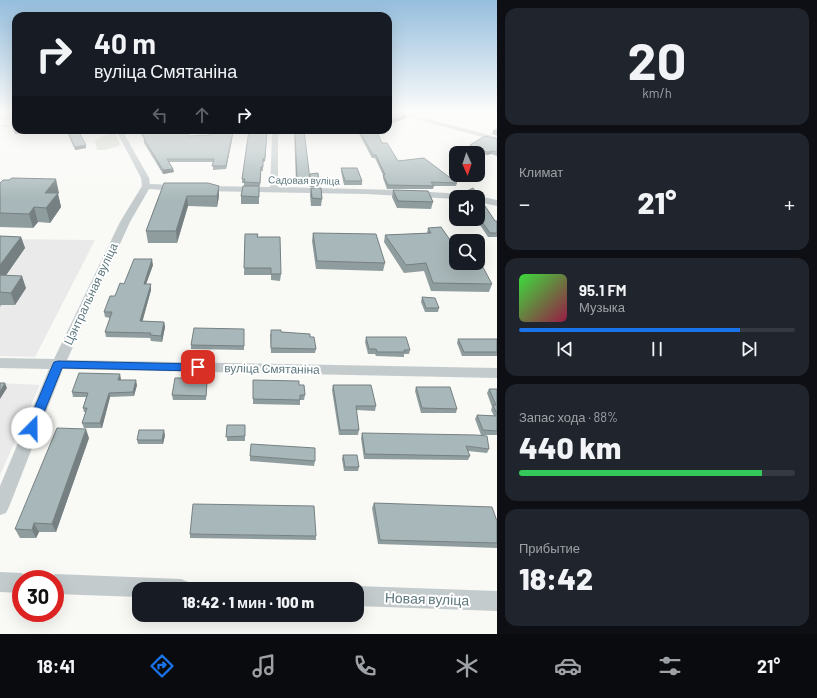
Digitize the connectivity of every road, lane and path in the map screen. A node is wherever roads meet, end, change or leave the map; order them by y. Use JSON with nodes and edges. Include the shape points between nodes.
{"nodes":[{"id":1,"x":125,"y":142,"type":"edge"},
{"id":2,"x":275,"y":142,"type":"edge"},
{"id":3,"x":146,"y":186,"type":"junction"},
{"id":4,"x":274,"y":190,"type":"junction"},
{"id":5,"x":449,"y":196,"type":"edge"},
{"id":6,"x":485,"y":200,"type":"edge"},
{"id":7,"x":497,"y":203,"type":"edge"},
{"id":8,"x":0,"y":363,"type":"edge"},
{"id":9,"x":58,"y":364,"type":"junction"},
{"id":10,"x":497,"y":373,"type":"edge"},
{"id":11,"x":0,"y":507,"type":"edge"},
{"id":12,"x":0,"y":582,"type":"edge"},
{"id":13,"x":12,"y":583,"type":"edge"},
{"id":14,"x":64,"y":584,"type":"edge"},
{"id":15,"x":132,"y":587,"type":"edge"},
{"id":16,"x":364,"y":596,"type":"edge"},
{"id":17,"x":497,"y":601,"type":"edge"}],
"edges":[{"from":1,"to":3,"type":"street","via":[[145,178]]},
{"from":2,"to":4,"type":"street"},
{"from":3,"to":4,"type":"street","name":"Садовая вуліца"},
{"from":3,"to":9,"type":"street","name":"Цэнтральная вуліца","via":[[125,222]]},
{"from":4,"to":5,"type":"street","name":"Садовая вуліца"},
{"from":6,"to":7,"type":"street"},
{"from":8,"to":9,"type":"street","name":"вуліца Смятаніна"},
{"from":9,"to":10,"type":"street","name":"вуліца Смятаніна"},
{"from":9,"to":11,"type":"street","name":"Цэнтральная вуліца"},
{"from":12,"to":13,"type":"street"},
{"from":14,"to":15,"type":"street"},
{"from":16,"to":17,"type":"street","name":"Новая вуліца"}]}
